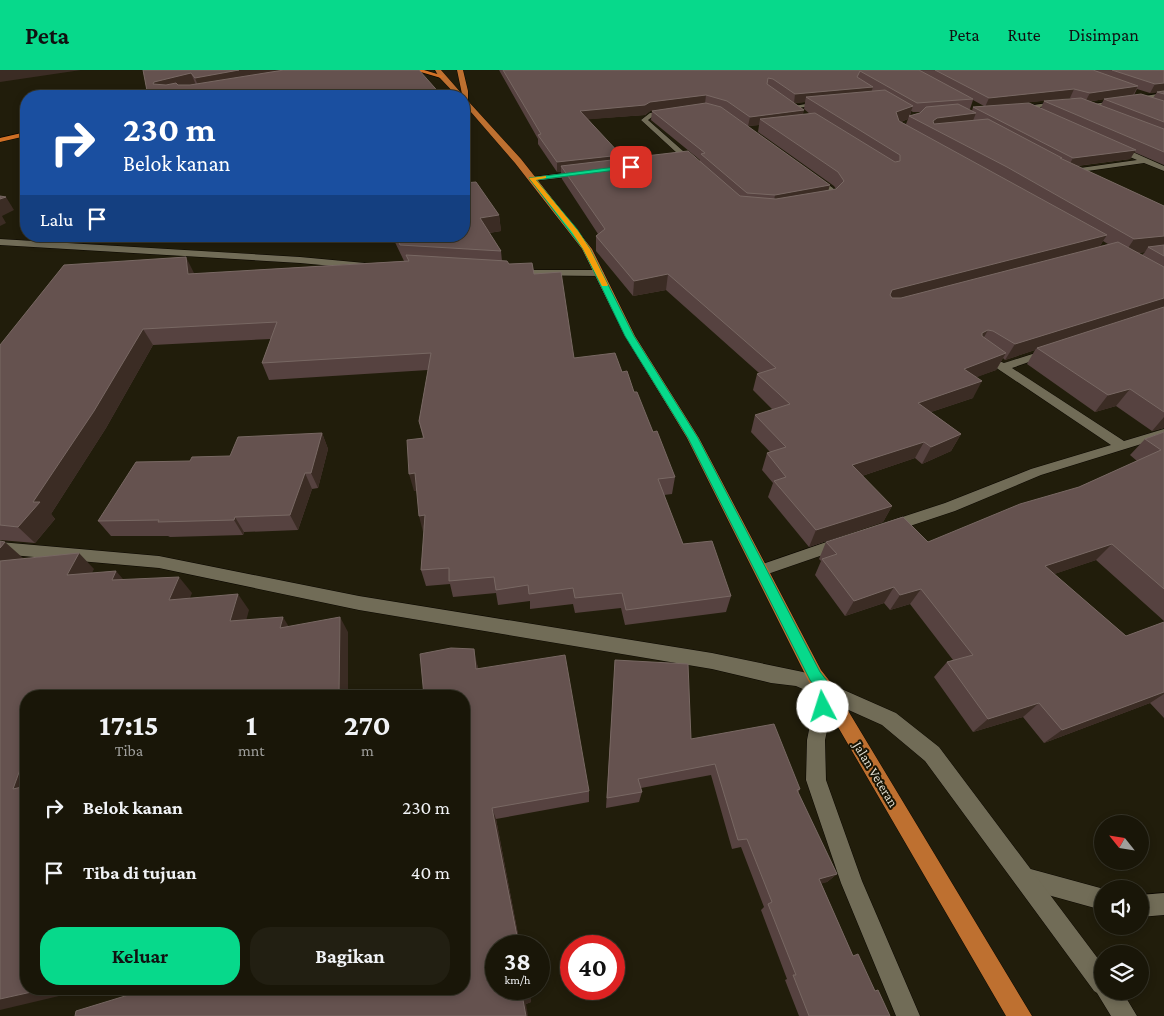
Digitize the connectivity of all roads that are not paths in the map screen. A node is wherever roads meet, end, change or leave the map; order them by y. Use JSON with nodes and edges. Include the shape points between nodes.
{"nodes":[{"id":1,"x":417,"y":70,"type":"edge"},
{"id":2,"x":460,"y":70,"type":"edge"},
{"id":3,"x":440,"y":73,"type":"edge"},
{"id":4,"x":468,"y":75,"type":"dead end"},
{"id":5,"x":462,"y":80,"type":"junction"},
{"id":6,"x":455,"y":90,"type":"edge"},
{"id":7,"x":466,"y":90,"type":"edge"},
{"id":8,"x":1133,"y":92,"type":"edge"},
{"id":9,"x":1164,"y":95,"type":"edge"},
{"id":10,"x":1150,"y":98,"type":"junction"},
{"id":11,"x":1137,"y":99,"type":"junction"},
{"id":12,"x":783,"y":101,"type":"edge"},
{"id":13,"x":837,"y":102,"type":"edge"},
{"id":14,"x":470,"y":106,"type":"edge"},
{"id":15,"x":1084,"y":106,"type":"junction"},
{"id":16,"x":1155,"y":106,"type":"edge"},
{"id":17,"x":790,"y":107,"type":"junction"},
{"id":18,"x":1026,"y":108,"type":"junction"},
{"id":19,"x":1008,"y":109,"type":"edge"},
{"id":20,"x":798,"y":112,"type":"edge"},
{"id":21,"x":1102,"y":113,"type":"edge"},
{"id":22,"x":1043,"y":116,"type":"edge"},
{"id":23,"x":20,"y":129,"type":"edge"},
{"id":24,"x":755,"y":129,"type":"edge"},
{"id":25,"x":746,"y":130,"type":"junction"},
{"id":26,"x":0,"y":133,"type":"edge"},
{"id":27,"x":20,"y":135,"type":"edge"},
{"id":28,"x":0,"y":140,"type":"edge"},
{"id":29,"x":1102,"y":142,"type":"edge"},
{"id":30,"x":1164,"y":159,"type":"edge"},
{"id":31,"x":1145,"y":161,"type":"junction"},
{"id":32,"x":1058,"y":167,"type":"edge"},
{"id":33,"x":1164,"y":170,"type":"edge"},
{"id":34,"x":591,"y":172,"type":"edge"},
{"id":35,"x":1066,"y":172,"type":"junction"},
{"id":36,"x":532,"y":178,"type":"junction"},
{"id":37,"x":1082,"y":180,"type":"edge"},
{"id":38,"x":0,"y":242,"type":"edge"},
{"id":39,"x":373,"y":266,"type":"edge"},
{"id":40,"x":503,"y":272,"type":"edge"},
{"id":41,"x":598,"y":273,"type":"junction"},
{"id":42,"x":1056,"y":350,"type":"edge"},
{"id":43,"x":987,"y":356,"type":"edge"},
{"id":44,"x":1002,"y":367,"type":"junction"},
{"id":45,"x":1164,"y":433,"type":"edge"},
{"id":46,"x":1121,"y":445,"type":"junction"},
{"id":47,"x":875,"y":532,"type":"edge"},
{"id":48,"x":856,"y":538,"type":"edge"},
{"id":49,"x":0,"y":548,"type":"edge"},
{"id":50,"x":762,"y":570,"type":"junction"},
{"id":51,"x":826,"y":690,"type":"junction"},
{"id":52,"x":1027,"y":879,"type":"junction"},
{"id":53,"x":1094,"y":897,"type":"edge"},
{"id":54,"x":1164,"y":904,"type":"edge"},
{"id":55,"x":1149,"y":905,"type":"edge"},
{"id":56,"x":1094,"y":972,"type":"edge"},
{"id":57,"x":1114,"y":1000,"type":"edge"},
{"id":58,"x":908,"y":1016,"type":"edge"},
{"id":59,"x":1020,"y":1016,"type":"edge"},
{"id":60,"x":1125,"y":1016,"type":"edge"}],
"edges":[{"from":1,"to":3,"type":"highway"},
{"from":2,"to":5,"type":"highway"},
{"from":3,"to":6,"type":"highway","name":"Jalan Veteran"},
{"from":4,"to":5,"type":"highway"},
{"from":5,"to":7,"type":"highway"},
{"from":8,"to":10,"type":"street"},
{"from":9,"to":10,"type":"street"},
{"from":10,"to":11,"type":"street"},
{"from":11,"to":15,"type":"street"},
{"from":11,"to":16,"type":"street"},
{"from":12,"to":17,"type":"street"},
{"from":13,"to":17,"type":"street"},
{"from":14,"to":36,"type":"highway","name":"Jalan Veteran"},
{"from":15,"to":18,"type":"street","via":[[1073,102]]},
{"from":15,"to":21,"type":"street"},
{"from":17,"to":20,"type":"street"},
{"from":18,"to":19,"type":"street"},
{"from":18,"to":22,"type":"street"},
{"from":23,"to":26,"type":"highway"},
{"from":24,"to":25,"type":"street"},
{"from":25,"to":25,"type":"street","via":[[830,190],[833,198],[768,209],[741,207],[644,120],[650,115],[706,108],[723,113]]},
{"from":27,"to":28,"type":"highway"},
{"from":29,"to":31,"type":"street"},
{"from":30,"to":31,"type":"street"},
{"from":31,"to":33,"type":"street"},
{"from":31,"to":35,"type":"street"},
{"from":32,"to":35,"type":"street"},
{"from":34,"to":36,"type":"street"},
{"from":35,"to":37,"type":"street"},
{"from":36,"to":41,"type":"highway","name":"Jalan Veteran","via":[[574,231]]},
{"from":38,"to":39,"type":"street"},
{"from":40,"to":41,"type":"street"},
{"from":41,"to":50,"type":"highway","name":"Jalan Veteran","via":[[630,336],[693,438]]},
{"from":42,"to":44,"type":"street"},
{"from":43,"to":44,"type":"street"},
{"from":44,"to":46,"type":"street"},
{"from":45,"to":46,"type":"street"},
{"from":46,"to":47,"type":"street","via":[[1036,472],[950,507]]},
{"from":48,"to":50,"type":"street"},
{"from":49,"to":51,"type":"street","via":[[159,562],[359,603],[712,661],[797,678]]},
{"from":50,"to":51,"type":"highway","name":"Jalan Veteran","via":[[815,676]]},
{"from":51,"to":52,"type":"street","via":[[889,719],[932,754]]},
{"from":51,"to":58,"type":"street","via":[[816,740],[816,780],[852,883]]},
{"from":51,"to":59,"type":"highway","name":"Jalan Veteran"},
{"from":52,"to":53,"type":"street"},
{"from":52,"to":56,"type":"street"},
{"from":54,"to":55,"type":"street"},
{"from":57,"to":60,"type":"street"}]}
